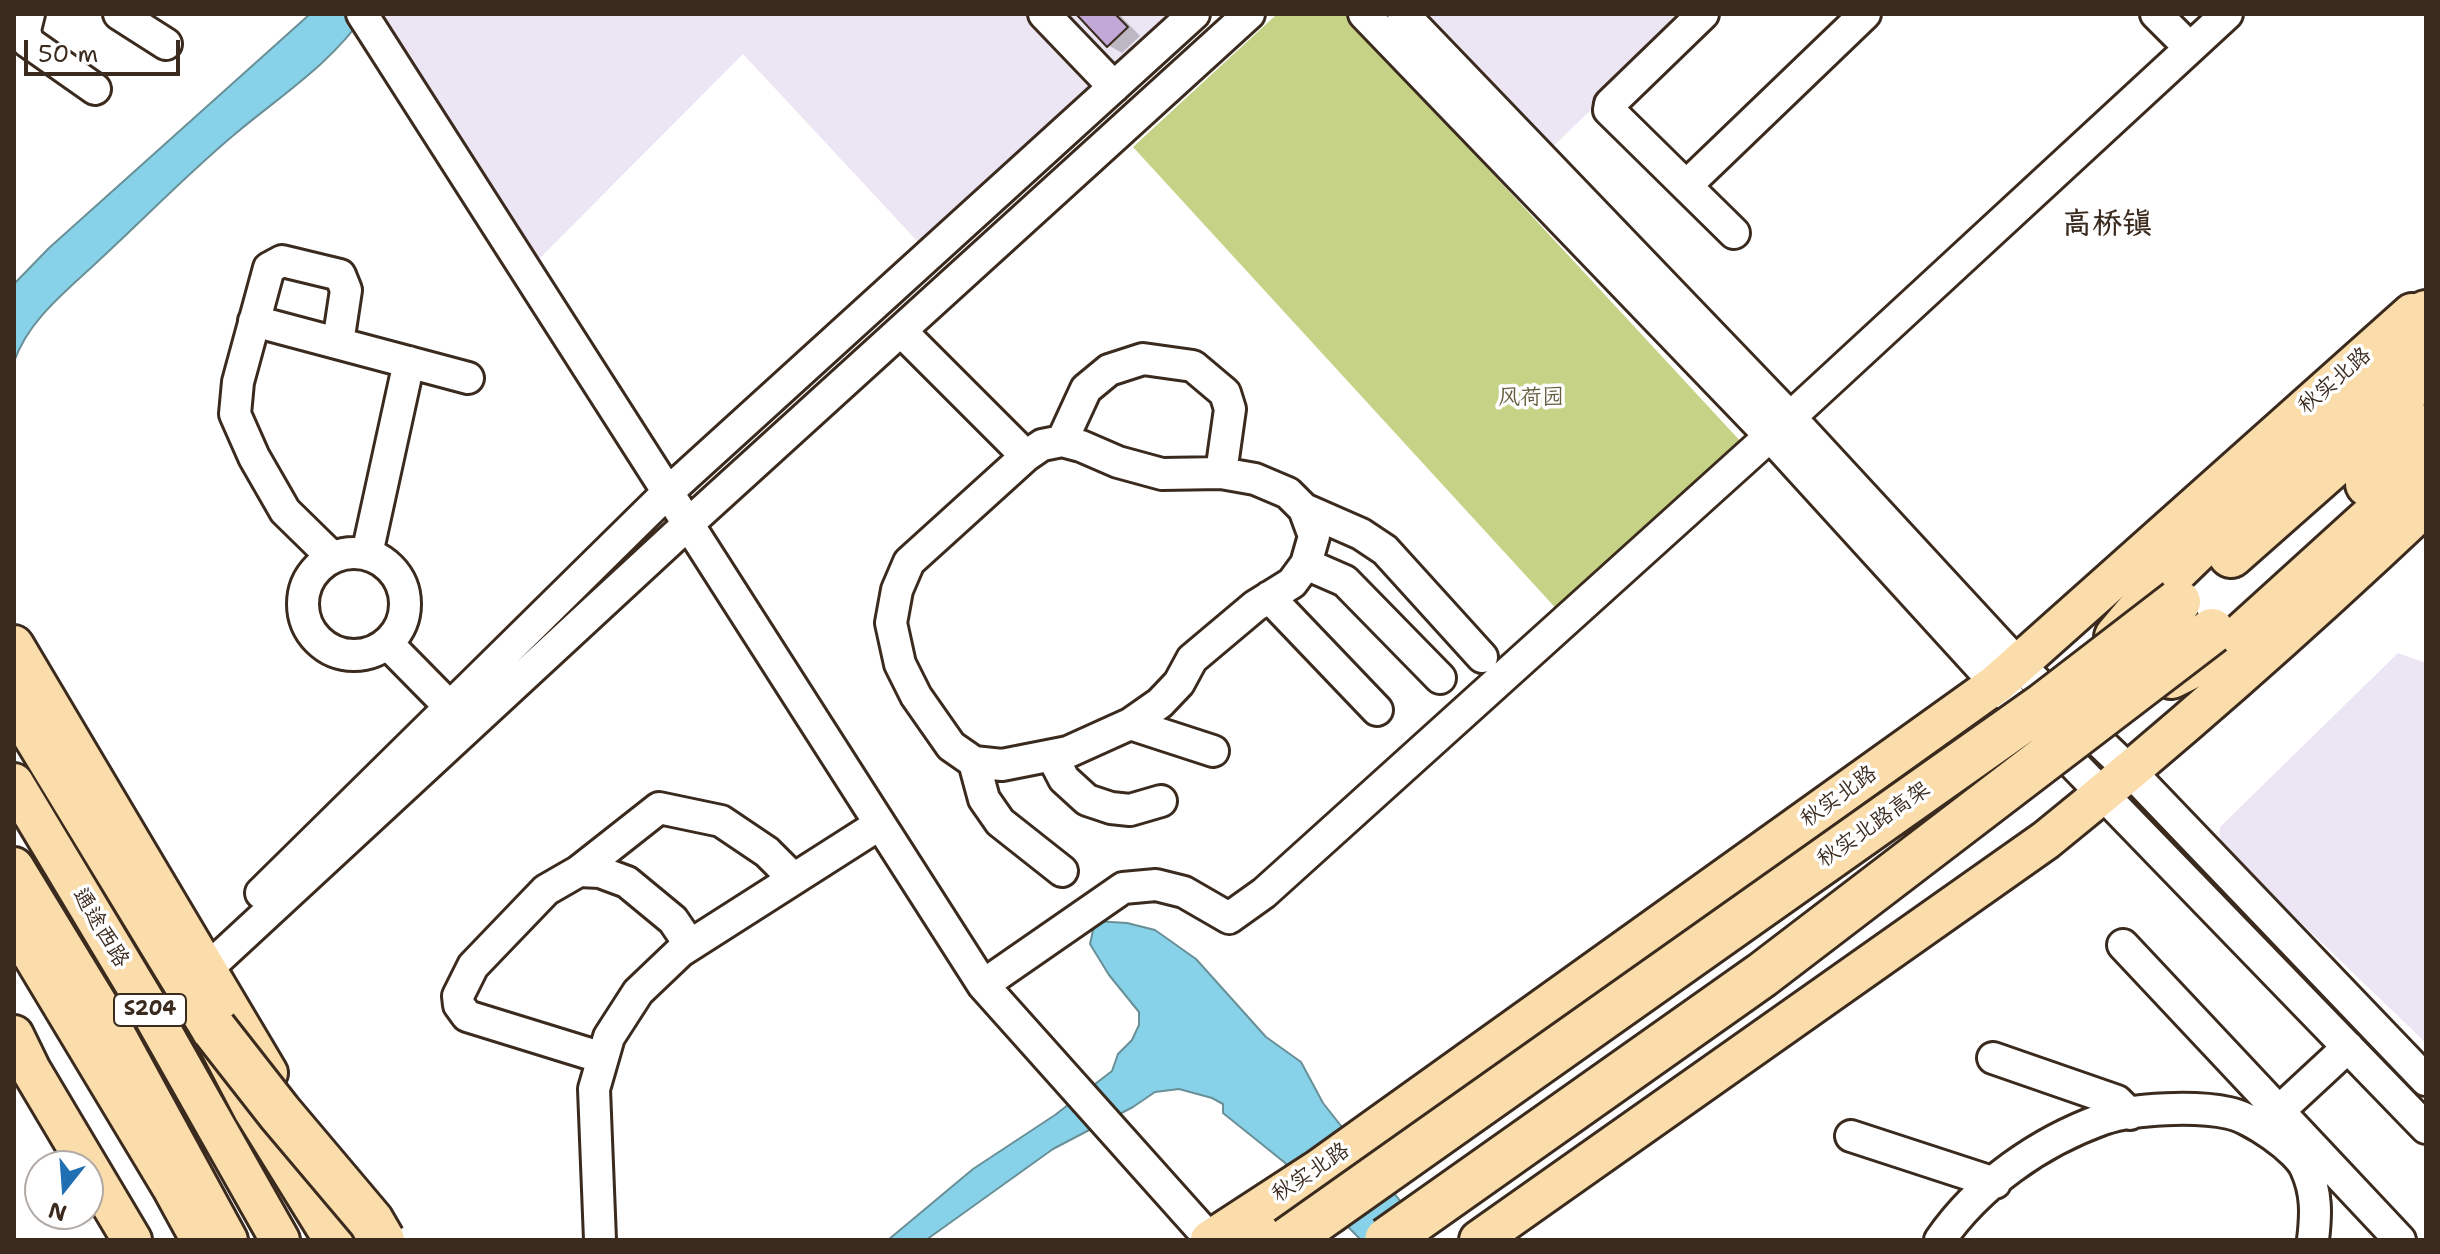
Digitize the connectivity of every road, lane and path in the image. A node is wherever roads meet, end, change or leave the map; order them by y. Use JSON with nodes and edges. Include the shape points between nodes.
{"nodes":[{"id":1,"x":29,"y":14,"type":"edge"},
{"id":2,"x":119,"y":14,"type":"edge"},
{"id":3,"x":362,"y":14,"type":"edge"},
{"id":4,"x":1044,"y":14,"type":"edge"},
{"id":5,"x":1194,"y":14,"type":"edge"},
{"id":6,"x":1249,"y":14,"type":"edge"},
{"id":7,"x":1364,"y":14,"type":"edge"},
{"id":8,"x":1403,"y":14,"type":"edge"},
{"id":9,"x":1703,"y":14,"type":"edge"},
{"id":10,"x":1865,"y":14,"type":"edge"},
{"id":11,"x":2156,"y":14,"type":"edge"},
{"id":12,"x":2227,"y":14,"type":"edge"},
{"id":13,"x":166,"y":44,"type":"dead end"},
{"id":14,"x":2190,"y":48,"type":"junction"},
{"id":15,"x":1114,"y":87,"type":"junction"},
{"id":16,"x":95,"y":89,"type":"dead end"},
{"id":17,"x":1687,"y":185,"type":"junction"},
{"id":18,"x":1734,"y":233,"type":"dead end"},
{"id":19,"x":2426,"y":300,"type":"edge"},
{"id":20,"x":2426,"y":313,"type":"edge"},
{"id":21,"x":254,"y":321,"type":"junction"},
{"id":22,"x":901,"y":331,"type":"junction"},
{"id":23,"x":338,"y":343,"type":"junction"},
{"id":24,"x":409,"y":362,"type":"junction"},
{"id":25,"x":2426,"y":369,"type":"edge"},
{"id":26,"x":468,"y":378,"type":"dead end"},
{"id":27,"x":1780,"y":426,"type":"junction"},
{"id":28,"x":2426,"y":427,"type":"edge"},
{"id":29,"x":1062,"y":441,"type":"junction"},
{"id":30,"x":1026,"y":456,"type":"junction"},
{"id":31,"x":2426,"y":469,"type":"edge"},
{"id":32,"x":1221,"y":473,"type":"junction"},
{"id":33,"x":667,"y":493,"type":"junction"},
{"id":34,"x":2426,"y":506,"type":"edge"},
{"id":35,"x":1304,"y":509,"type":"junction"},
{"id":36,"x":687,"y":525,"type":"junction"},
{"id":37,"x":367,"y":554,"type":"junction"},
{"id":38,"x":332,"y":557,"type":"junction"},
{"id":39,"x":1306,"y":564,"type":"junction"},
{"id":40,"x":1269,"y":597,"type":"junction"},
{"id":41,"x":387,"y":643,"type":"junction"},
{"id":42,"x":14,"y":645,"type":"edge"},
{"id":43,"x":1482,"y":657,"type":"dead end"},
{"id":44,"x":2087,"y":672,"type":"junction"},
{"id":45,"x":2007,"y":674,"type":"junction"},
{"id":46,"x":1440,"y":678,"type":"dead end"},
{"id":47,"x":14,"y":700,"type":"edge"},
{"id":48,"x":2119,"y":702,"type":"junction"},
{"id":49,"x":450,"y":707,"type":"junction"},
{"id":50,"x":1377,"y":710,"type":"dead end"},
{"id":51,"x":1130,"y":724,"type":"junction"},
{"id":52,"x":1213,"y":751,"type":"dead end"},
{"id":53,"x":1052,"y":756,"type":"junction"},
{"id":54,"x":974,"y":762,"type":"junction"},
{"id":55,"x":14,"y":783,"type":"edge"},
{"id":56,"x":2117,"y":783,"type":"junction"},
{"id":57,"x":1161,"y":801,"type":"dead end"},
{"id":58,"x":880,"y":824,"type":"junction"},
{"id":59,"x":14,"y":867,"type":"edge"},
{"id":60,"x":579,"y":871,"type":"junction"},
{"id":61,"x":1062,"y":871,"type":"dead end"},
{"id":62,"x":794,"y":879,"type":"junction"},
{"id":63,"x":20,"y":928,"type":"edge"},
{"id":64,"x":690,"y":945,"type":"junction"},
{"id":65,"x":2123,"y":945,"type":"dead end"},
{"id":66,"x":202,"y":962,"type":"junction"},
{"id":67,"x":983,"y":985,"type":"junction"},
{"id":68,"x":214,"y":1029,"type":"junction"},
{"id":69,"x":14,"y":1035,"type":"edge"},
{"id":70,"x":2348,"y":1047,"type":"junction"},
{"id":71,"x":603,"y":1058,"type":"junction"},
{"id":72,"x":1993,"y":1058,"type":"dead end"},
{"id":73,"x":2426,"y":1080,"type":"edge"},
{"id":74,"x":2130,"y":1114,"type":"junction"},
{"id":75,"x":2270,"y":1120,"type":"junction"},
{"id":76,"x":2426,"y":1128,"type":"edge"},
{"id":77,"x":1851,"y":1136,"type":"dead end"},
{"id":78,"x":1995,"y":1183,"type":"junction"},
{"id":79,"x":1329,"y":1211,"type":"junction"},
{"id":80,"x":132,"y":1240,"type":"edge"},
{"id":81,"x":173,"y":1240,"type":"edge"},
{"id":82,"x":204,"y":1240,"type":"edge"},
{"id":83,"x":228,"y":1240,"type":"edge"},
{"id":84,"x":280,"y":1240,"type":"edge"},
{"id":85,"x":337,"y":1240,"type":"edge"},
{"id":86,"x":369,"y":1240,"type":"edge"},
{"id":87,"x":382,"y":1240,"type":"edge"},
{"id":88,"x":600,"y":1240,"type":"edge"},
{"id":89,"x":1210,"y":1240,"type":"edge"},
{"id":90,"x":1237,"y":1240,"type":"edge"},
{"id":91,"x":1288,"y":1240,"type":"edge"},
{"id":92,"x":1387,"y":1240,"type":"edge"},
{"id":93,"x":1479,"y":1240,"type":"edge"},
{"id":94,"x":1940,"y":1240,"type":"edge"},
{"id":95,"x":2313,"y":1240,"type":"edge"},
{"id":96,"x":2400,"y":1240,"type":"edge"}],
"edges":[{"from":1,"to":16,"type":"street","via":[[28,42]]},
{"from":2,"to":13,"type":"street"},
{"from":3,"to":33,"type":"street"},
{"from":4,"to":15,"type":"street"},
{"from":5,"to":15,"type":"street"},
{"from":6,"to":22,"type":"street"},
{"from":7,"to":27,"type":"street"},
{"from":8,"to":27,"type":"street"},
{"from":9,"to":17,"type":"street","via":[[1609,110]]},
{"from":10,"to":17,"type":"street"},
{"from":11,"to":14,"type":"street"},
{"from":12,"to":14,"type":"street"},
{"from":14,"to":27,"type":"street"},
{"from":15,"to":33,"type":"street"},
{"from":17,"to":18,"type":"street"},
{"from":19,"to":45,"type":"main road","name":"秋实北路"},
{"from":20,"to":44,"type":"highway","bridge":true,"via":[[2387,365],[2166,579]]},
{"from":21,"to":23,"type":"street"},
{"from":21,"to":23,"type":"street","via":[[269,268],[282,261],[340,275],[346,290]]},
{"from":21,"to":38,"type":"street","via":[[235,414],[285,511]]},
{"from":22,"to":30,"type":"street"},
{"from":22,"to":36,"type":"street"},
{"from":23,"to":24,"type":"street"},
{"from":24,"to":26,"type":"street"},
{"from":24,"to":37,"type":"street"},
{"from":25,"to":44,"type":"highway","name":"秋实北路高架","bridge":true,"via":[[2356,444],[2178,602]]},
{"from":27,"to":45,"type":"street"},
{"from":27,"to":67,"type":"street","via":[[1264,893],[1229,918],[1184,892],[1156,885],[1123,888]]},
{"from":28,"to":48,"type":"highway","bridge":true,"via":[[2212,631]]},
{"from":29,"to":30,"type":"street"},
{"from":29,"to":32,"type":"street","via":[[1162,474]]},
{"from":29,"to":32,"type":"street","via":[[1086,389],[1109,370],[1143,359],[1193,366],[1225,393],[1230,409]]},
{"from":30,"to":54,"type":"street","via":[[909,562],[891,623],[900,664],[916,696],[951,746]]},
{"from":31,"to":48,"type":"highway","bridge":true,"via":[[2231,646]]},
{"from":32,"to":35,"type":"street","via":[[1288,493]]},
{"from":33,"to":36,"type":"street"},
{"from":33,"to":49,"type":"street"},
{"from":34,"to":56,"type":"main road"},
{"from":35,"to":39,"type":"street","via":[[1314,536]]},
{"from":35,"to":43,"type":"street","via":[[1385,550]]},
{"from":36,"to":58,"type":"street"},
{"from":36,"to":66,"type":"street"},
{"from":37,"to":38,"type":"street"},
{"from":37,"to":41,"type":"street","via":[[388,565],[405,598],[402,622]]},
{"from":38,"to":41,"type":"street","via":[[307,583],[303,608],[310,631],[328,648],[352,655]]},
{"from":39,"to":40,"type":"street","via":[[1292,583]]},
{"from":39,"to":46,"type":"street","via":[[1345,581]]},
{"from":40,"to":50,"type":"street"},
{"from":40,"to":51,"type":"street","via":[[1192,659],[1160,703]]},
{"from":41,"to":49,"type":"street"},
{"from":42,"to":66,"type":"main road"},
{"from":44,"to":79,"type":"highway","name":"秋实北路高架","bridge":true},
{"from":45,"to":56,"type":"street"},
{"from":45,"to":89,"type":"main road","name":"秋实北路","via":[[1319,1169]]},
{"from":47,"to":68,"type":"highway"},
{"from":48,"to":92,"type":"highway","bridge":true,"via":[[1762,975]]},
{"from":49,"to":66,"type":"street"},
{"from":51,"to":52,"type":"street"},
{"from":51,"to":53,"type":"street"},
{"from":53,"to":54,"type":"street","via":[[1002,765]]},
{"from":53,"to":57,"type":"street","via":[[1064,779],[1087,800],[1130,810]]},
{"from":54,"to":61,"type":"street","via":[[984,799],[1000,822]]},
{"from":55,"to":84,"type":"main road","name":"通途西路","number":"S204"},
{"from":56,"to":70,"type":"street"},
{"from":56,"to":73,"type":"street"},
{"from":56,"to":93,"type":"main road","via":[[2046,840]]},
{"from":58,"to":62,"type":"street"},
{"from":58,"to":67,"type":"street"},
{"from":59,"to":83,"type":"main road","name":"通途西路","number":"S204","via":[[114,1031]]},
{"from":60,"to":62,"type":"street","via":[[659,808],[721,821],[767,852]]},
{"from":60,"to":64,"type":"street","via":[[627,882],[673,920]]},
{"from":60,"to":71,"type":"street","via":[[546,890],[473,966],[459,1005],[467,1016]]},
{"from":62,"to":64,"type":"street"},
{"from":63,"to":81,"type":"highway","via":[[75,1050]]},
{"from":63,"to":82,"type":"highway"},
{"from":64,"to":71,"type":"street","via":[[638,992],[609,1037]]},
{"from":65,"to":75,"type":"street"},
{"from":66,"to":86,"type":"main road"},
{"from":67,"to":89,"type":"street"},
{"from":68,"to":85,"type":"highway","bridge":true,"via":[[256,1109]]},
{"from":68,"to":87,"type":"highway","bridge":true},
{"from":69,"to":80,"type":"main road"},
{"from":70,"to":75,"type":"street"},
{"from":70,"to":76,"type":"street"},
{"from":71,"to":88,"type":"street","via":[[594,1089]]},
{"from":72,"to":74,"type":"street","via":[[2117,1101]]},
{"from":74,"to":75,"type":"street","via":[[2161,1109]]},
{"from":74,"to":78,"type":"street","via":[[2105,1118],[2028,1154]]},
{"from":75,"to":95,"type":"street","via":[[2277,1137],[2305,1166],[2317,1208]]},
{"from":75,"to":96,"type":"street"},
{"from":77,"to":78,"type":"street"},
{"from":78,"to":94,"type":"street","via":[[1958,1215]]},
{"from":79,"to":90,"type":"highway","via":[[1281,1213]]},
{"from":79,"to":91,"type":"highway","name":"秋实北路高架","bridge":true}]}
